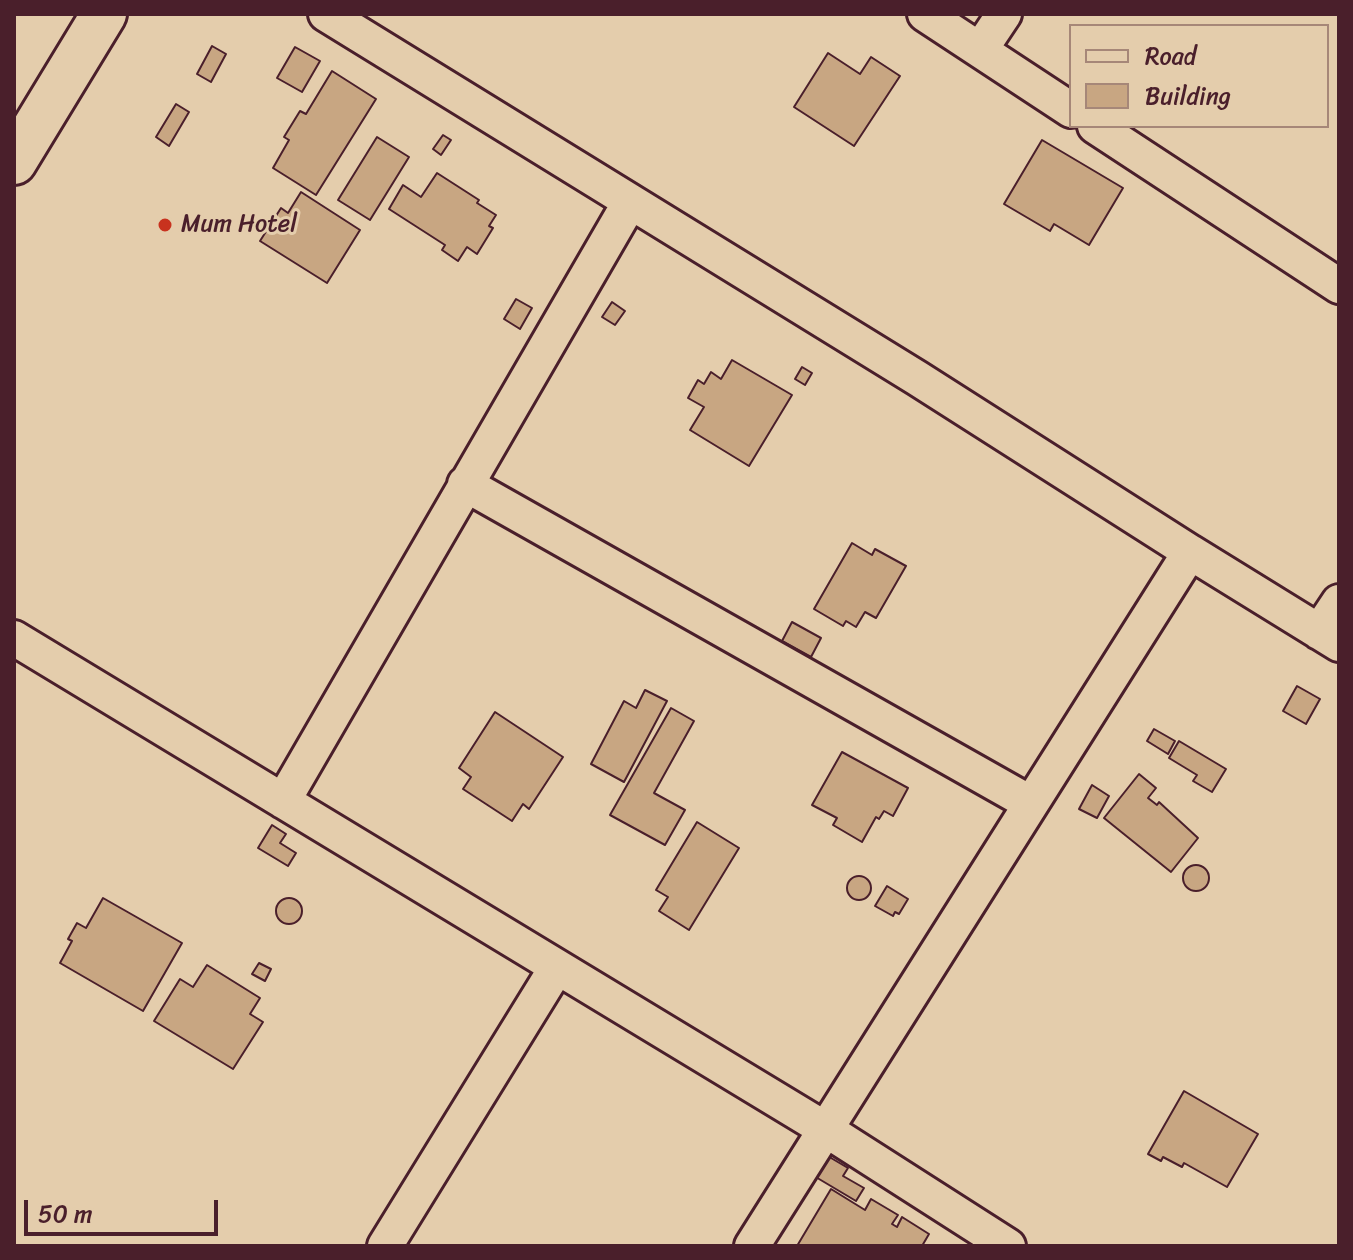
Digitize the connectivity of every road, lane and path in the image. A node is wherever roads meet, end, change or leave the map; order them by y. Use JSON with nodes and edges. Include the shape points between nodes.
{"nodes":[{"id":1,"x":104,"y":14,"type":"edge"},
{"id":2,"x":326,"y":14,"type":"edge"},
{"id":3,"x":925,"y":14,"type":"edge"},
{"id":4,"x":1004,"y":14,"type":"edge"},
{"id":5,"x":980,"y":50,"type":"junction"},
{"id":6,"x":1069,"y":109,"type":"edge"},
{"id":7,"x":1098,"y":128,"type":"edge"},
{"id":8,"x":14,"y":162,"type":"edge"},
{"id":9,"x":630,"y":202,"type":"junction"},
{"id":10,"x":1339,"y":286,"type":"edge"},
{"id":11,"x":465,"y":484,"type":"junction"},
{"id":12,"x":1190,"y":552,"type":"junction"},
{"id":13,"x":1339,"y":602,"type":"edge"},
{"id":14,"x":14,"y":638,"type":"edge"},
{"id":15,"x":1329,"y":638,"type":"edge"},
{"id":16,"x":283,"y":801,"type":"junction"},
{"id":17,"x":1030,"y":803,"type":"junction"},
{"id":18,"x":557,"y":967,"type":"junction"},
{"id":19,"x":825,"y":1129,"type":"junction"},
{"id":20,"x":385,"y":1246,"type":"edge"},
{"id":21,"x":752,"y":1246,"type":"edge"},
{"id":22,"x":1008,"y":1246,"type":"edge"}],
"edges":[{"from":1,"to":8,"type":"highway"},
{"from":2,"to":9,"type":"street"},
{"from":3,"to":5,"type":"street"},
{"from":4,"to":5,"type":"street"},
{"from":5,"to":6,"type":"street"},
{"from":7,"to":10,"type":"street"},
{"from":9,"to":11,"type":"street"},
{"from":9,"to":12,"type":"street"},
{"from":11,"to":16,"type":"street"},
{"from":11,"to":17,"type":"street"},
{"from":12,"to":15,"type":"street"},
{"from":12,"to":17,"type":"street"},
{"from":13,"to":15,"type":"street"},
{"from":14,"to":16,"type":"street"},
{"from":16,"to":18,"type":"street"},
{"from":17,"to":19,"type":"street"},
{"from":18,"to":19,"type":"street"},
{"from":18,"to":20,"type":"street"},
{"from":19,"to":21,"type":"street"},
{"from":19,"to":22,"type":"street"}]}
